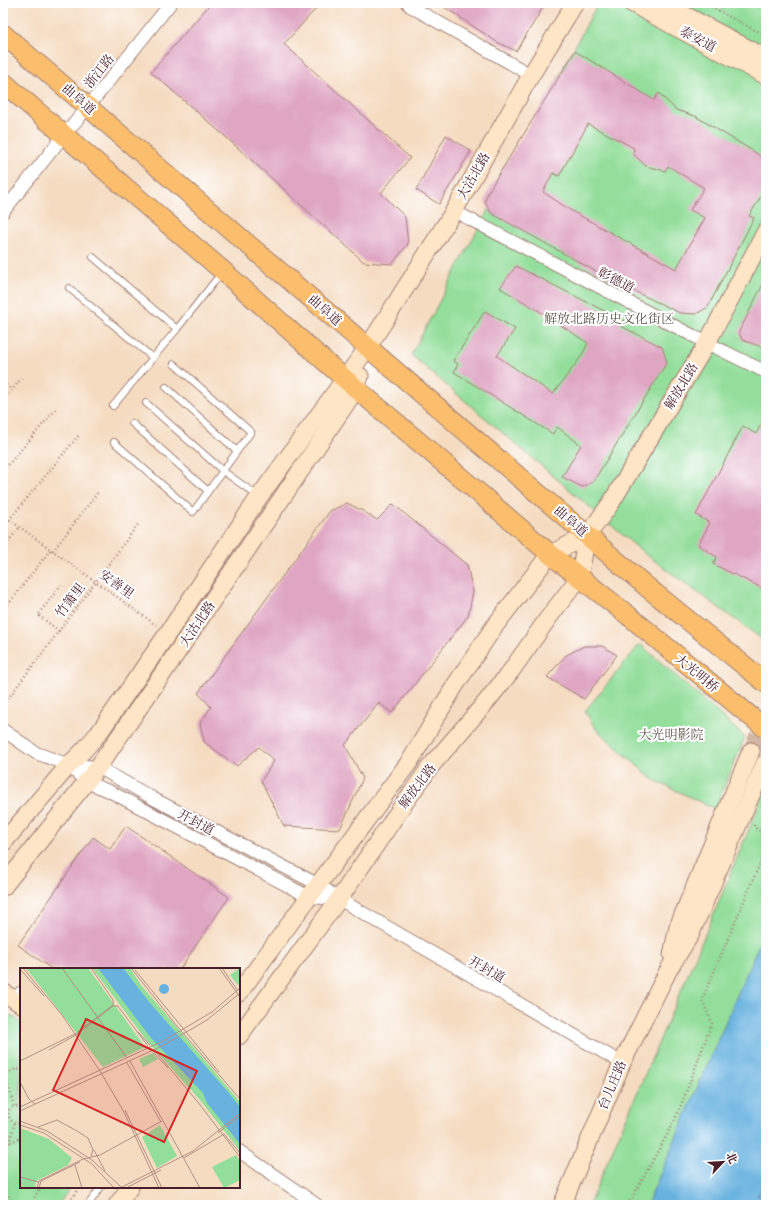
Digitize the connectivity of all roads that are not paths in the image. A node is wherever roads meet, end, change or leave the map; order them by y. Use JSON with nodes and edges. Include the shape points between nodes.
{"nodes":[{"id":1,"x":171,"y":3,"type":"edge"},
{"id":2,"x":408,"y":3,"type":"edge"},
{"id":3,"x":575,"y":3,"type":"edge"},
{"id":4,"x":630,"y":3,"type":"edge"},
{"id":5,"x":662,"y":3,"type":"edge"},
{"id":6,"x":3,"y":34,"type":"edge"},
{"id":7,"x":766,"y":58,"type":"edge"},
{"id":8,"x":531,"y":75,"type":"junction"},
{"id":9,"x":766,"y":76,"type":"edge"},
{"id":10,"x":3,"y":82,"type":"edge"},
{"id":11,"x":88,"y":107,"type":"junction"},
{"id":12,"x":64,"y":136,"type":"junction"},
{"id":13,"x":454,"y":211,"type":"junction"},
{"id":14,"x":3,"y":212,"type":"edge"},
{"id":15,"x":766,"y":231,"type":"edge"},
{"id":16,"x":93,"y":257,"type":"dead end"},
{"id":17,"x":223,"y":271,"type":"junction"},
{"id":18,"x":69,"y":288,"type":"dead end"},
{"id":19,"x":178,"y":329,"type":"junction"},
{"id":20,"x":707,"y":343,"type":"junction"},
{"id":21,"x":368,"y":347,"type":"junction"},
{"id":22,"x":153,"y":358,"type":"junction"},
{"id":23,"x":174,"y":364,"type":"dead end"},
{"id":24,"x":766,"y":372,"type":"edge"},
{"id":25,"x":351,"y":384,"type":"junction"},
{"id":26,"x":166,"y":387,"type":"dead end"},
{"id":27,"x":146,"y":403,"type":"dead end"},
{"id":28,"x":113,"y":406,"type":"dead end"},
{"id":29,"x":132,"y":423,"type":"dead end"},
{"id":30,"x":114,"y":442,"type":"dead end"},
{"id":31,"x":237,"y":451,"type":"junction"},
{"id":32,"x":223,"y":471,"type":"junction"},
{"id":33,"x":208,"y":491,"type":"junction"},
{"id":34,"x":259,"y":497,"type":"junction"},
{"id":35,"x":587,"y":536,"type":"junction"},
{"id":36,"x":550,"y":554,"type":"junction"},
{"id":37,"x":579,"y":578,"type":"junction"},
{"id":38,"x":766,"y":683,"type":"edge"},
{"id":39,"x":766,"y":729,"type":"edge"},
{"id":40,"x":3,"y":730,"type":"edge"},
{"id":41,"x":751,"y":751,"type":"tunnel mouth"},
{"id":42,"x":765,"y":763,"type":"tunnel mouth"},
{"id":43,"x":69,"y":765,"type":"junction"},
{"id":44,"x":98,"y":767,"type":"junction"},
{"id":45,"x":86,"y":782,"type":"junction"},
{"id":46,"x":3,"y":843,"type":"edge"},
{"id":47,"x":3,"y":887,"type":"edge"},
{"id":48,"x":314,"y":891,"type":"junction"},
{"id":49,"x":339,"y":899,"type":"junction"},
{"id":50,"x":669,"y":969,"type":"junction"},
{"id":51,"x":240,"y":992,"type":"edge"},
{"id":52,"x":240,"y":1035,"type":"edge"},
{"id":53,"x":622,"y":1063,"type":"junction"},
{"id":54,"x":240,"y":1152,"type":"edge"},
{"id":55,"x":100,"y":1188,"type":"edge"},
{"id":56,"x":129,"y":1188,"type":"edge"},
{"id":57,"x":88,"y":1205,"type":"edge"},
{"id":58,"x":117,"y":1205,"type":"edge"},
{"id":59,"x":317,"y":1205,"type":"edge"},
{"id":60,"x":562,"y":1205,"type":"edge"}],
"edges":[{"from":1,"to":11,"type":"street","name":"浙江路"},
{"from":2,"to":8,"type":"street"},
{"from":3,"to":8,"type":"main road","name":"大沽北路"},
{"from":4,"to":9,"type":"main road","name":"泰安道"},
{"from":5,"to":7,"type":"main road","name":"泰安道"},
{"from":6,"to":11,"type":"main road","name":"曲阜道"},
{"from":8,"to":13,"type":"main road","name":"大沽北路"},
{"from":10,"to":12,"type":"main road"},
{"from":11,"to":12,"type":"street","name":"浙江路"},
{"from":11,"to":21,"type":"main road","name":"曲阜道"},
{"from":12,"to":14,"type":"street","name":"浙江路"},
{"from":12,"to":17,"type":"main road"},
{"from":13,"to":20,"type":"street","name":"彰德道"},
{"from":13,"to":21,"type":"main road","name":"大沽北路"},
{"from":15,"to":20,"type":"main road","name":"解放北路"},
{"from":16,"to":19,"type":"lane"},
{"from":17,"to":19,"type":"lane"},
{"from":17,"to":25,"type":"main road"},
{"from":18,"to":22,"type":"lane"},
{"from":19,"to":22,"type":"lane"},
{"from":20,"to":24,"type":"street","name":"彰德道"},
{"from":20,"to":35,"type":"main road","name":"解放北路","via":[[611,503]]},
{"from":21,"to":25,"type":"main road","name":"大沽北路"},
{"from":21,"to":35,"type":"main road","name":"曲阜道"},
{"from":22,"to":28,"type":"lane"},
{"from":23,"to":31,"type":"lane","via":[[251,432]]},
{"from":25,"to":34,"type":"main road","name":"大沽北路"},
{"from":25,"to":36,"type":"main road"},
{"from":25,"to":44,"type":"main road","name":"大沽北路","via":[[161,676]]},
{"from":26,"to":31,"type":"lane"},
{"from":27,"to":32,"type":"lane"},
{"from":29,"to":33,"type":"lane"},
{"from":30,"to":33,"type":"lane","via":[[193,512]]},
{"from":31,"to":32,"type":"lane"},
{"from":32,"to":33,"type":"lane"},
{"from":32,"to":34,"type":"lane"},
{"from":34,"to":43,"type":"main road","name":"大沽北路","via":[[101,730]]},
{"from":35,"to":36,"type":"main road","name":"解放北路"},
{"from":35,"to":37,"type":"main road","name":"解放北路"},
{"from":35,"to":38,"type":"main road","name":"曲阜道"},
{"from":36,"to":37,"type":"main road"},
{"from":36,"to":48,"type":"main road","name":"解放北路","via":[[494,628],[456,684],[410,761]]},
{"from":37,"to":39,"type":"main road","name":"大光明桥","bridge":true},
{"from":37,"to":49,"type":"main road","name":"解放北路","via":[[511,671],[430,767]]},
{"from":40,"to":43,"type":"street","name":"开封道","via":[[36,753]]},
{"from":41,"to":50,"type":"main road","name":"台儿庄路","via":[[678,927]]},
{"from":42,"to":50,"type":"main road","name":"台儿庄路","via":[[690,935]]},
{"from":43,"to":44,"type":"street","name":"开封道"},
{"from":43,"to":45,"type":"street","name":"开封道"},
{"from":43,"to":46,"type":"main road","name":"大沽北路"},
{"from":44,"to":45,"type":"main road","name":"大沽北路"},
{"from":44,"to":48,"type":"street","name":"开封道"},
{"from":45,"to":47,"type":"main road","name":"大沽北路"},
{"from":45,"to":48,"type":"street","name":"开封道"},
{"from":48,"to":49,"type":"street","name":"开封道"},
{"from":48,"to":51,"type":"main road","name":"解放北路"},
{"from":49,"to":52,"type":"main road","name":"解放北路"},
{"from":49,"to":53,"type":"street","name":"开封道"},
{"from":50,"to":53,"type":"main road","name":"台儿庄路"},
{"from":53,"to":60,"type":"main road","name":"台儿庄路"},
{"from":54,"to":59,"type":"street"},
{"from":55,"to":57,"type":"lane"},
{"from":56,"to":58,"type":"main road"}]}
